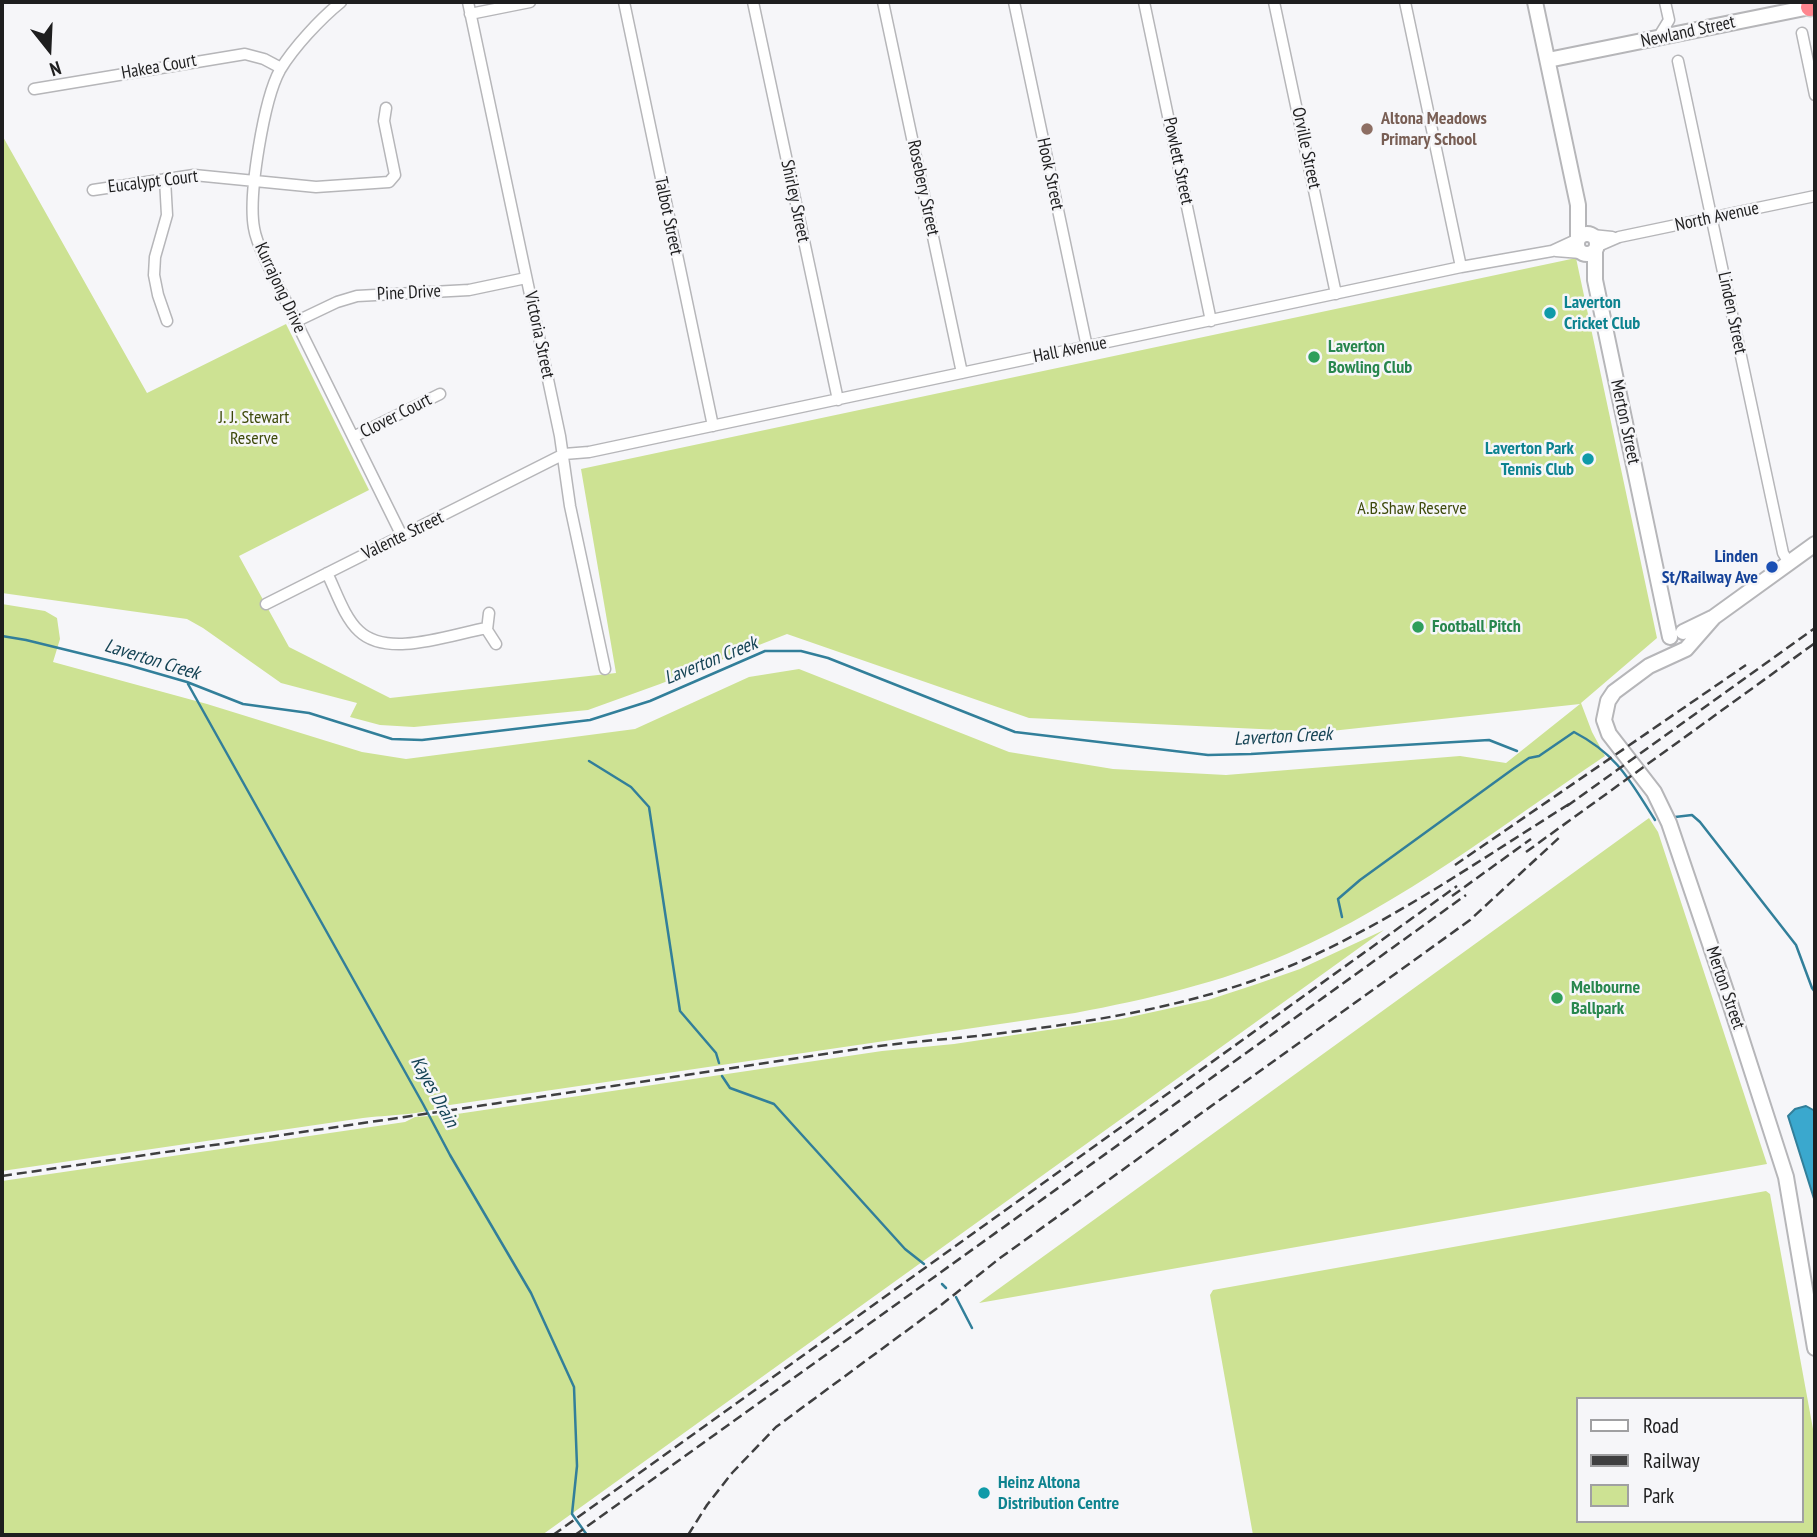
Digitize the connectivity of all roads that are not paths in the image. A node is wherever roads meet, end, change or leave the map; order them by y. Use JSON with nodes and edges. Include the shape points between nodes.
{"nodes":[{"id":1,"x":341,"y":2,"type":"edge"},
{"id":2,"x":468,"y":2,"type":"edge"},
{"id":3,"x":530,"y":2,"type":"edge"},
{"id":4,"x":753,"y":2,"type":"edge"},
{"id":5,"x":883,"y":2,"type":"edge"},
{"id":6,"x":1014,"y":2,"type":"edge"},
{"id":7,"x":1144,"y":2,"type":"edge"},
{"id":8,"x":1275,"y":2,"type":"edge"},
{"id":9,"x":1405,"y":2,"type":"edge"},
{"id":10,"x":1535,"y":2,"type":"edge"},
{"id":11,"x":1665,"y":2,"type":"edge"},
{"id":12,"x":623,"y":3,"type":"edge"},
{"id":13,"x":1805,"y":4,"type":"edge"},
{"id":14,"x":470,"y":14,"type":"junction"},
{"id":15,"x":1675,"y":23,"type":"junction"},
{"id":16,"x":1802,"y":33,"type":"dead end"},
{"id":17,"x":1566,"y":56,"type":"junction"},
{"id":18,"x":1548,"y":60,"type":"junction"},
{"id":19,"x":1678,"y":61,"type":"dead end"},
{"id":20,"x":281,"y":68,"type":"junction"},
{"id":21,"x":34,"y":89,"type":"dead end"},
{"id":22,"x":1815,"y":95,"type":"edge"},
{"id":23,"x":386,"y":108,"type":"dead end"},
{"id":24,"x":165,"y":178,"type":"junction"},
{"id":25,"x":255,"y":181,"type":"junction"},
{"id":26,"x":93,"y":190,"type":"dead end"},
{"id":27,"x":1815,"y":196,"type":"edge"},
{"id":28,"x":1712,"y":218,"type":"junction"},
{"id":29,"x":1587,"y":244,"type":"junction"},
{"id":30,"x":1461,"y":267,"type":"junction"},
{"id":31,"x":526,"y":278,"type":"junction"},
{"id":32,"x":1336,"y":294,"type":"junction"},
{"id":33,"x":166,"y":321,"type":"dead end"},
{"id":34,"x":1211,"y":321,"type":"junction"},
{"id":35,"x":295,"y":322,"type":"junction"},
{"id":36,"x":1087,"y":347,"type":"junction"},
{"id":37,"x":962,"y":373,"type":"junction"},
{"id":38,"x":440,"y":394,"type":"dead end"},
{"id":39,"x":838,"y":400,"type":"junction"},
{"id":40,"x":713,"y":426,"type":"junction"},
{"id":41,"x":353,"y":438,"type":"junction"},
{"id":42,"x":564,"y":458,"type":"junction"},
{"id":43,"x":402,"y":536,"type":"junction"},
{"id":44,"x":1815,"y":544,"type":"edge"},
{"id":45,"x":1789,"y":563,"type":"junction"},
{"id":46,"x":327,"y":573,"type":"junction"},
{"id":47,"x":266,"y":604,"type":"dead end"},
{"id":48,"x":489,"y":612,"type":"dead end"},
{"id":49,"x":486,"y":628,"type":"junction"},
{"id":50,"x":1678,"y":640,"type":"junction"},
{"id":51,"x":496,"y":644,"type":"dead end"},
{"id":52,"x":605,"y":669,"type":"dead end"},
{"id":53,"x":1815,"y":1348,"type":"edge"}],
"edges":[{"from":1,"to":20,"type":"street","name":"Kurrajong Drive"},
{"from":2,"to":14,"type":"street","name":"Victoria Street"},
{"from":3,"to":14,"type":"street"},
{"from":4,"to":39,"type":"street","name":"Shirley Street"},
{"from":5,"to":37,"type":"street","name":"Rosebery Street"},
{"from":6,"to":36,"type":"street","name":"Hook Street"},
{"from":7,"to":34,"type":"street","name":"Powlett Street"},
{"from":8,"to":32,"type":"street","name":"Orville Street"},
{"from":9,"to":30,"type":"street"},
{"from":10,"to":18,"type":"street","name":"Merton Street"},
{"from":11,"to":15,"type":"street"},
{"from":12,"to":40,"type":"street","name":"Talbot Street"},
{"from":13,"to":15,"type":"street","name":"Newland Street"},
{"from":13,"to":17,"type":"street","name":"Newland Street"},
{"from":14,"to":31,"type":"street","name":"Victoria Street"},
{"from":15,"to":17,"type":"street","name":"Newland Street","via":[[1661,33]]},
{"from":16,"to":22,"type":"street"},
{"from":17,"to":18,"type":"street","name":"Newland Street"},
{"from":18,"to":29,"type":"street","name":"Merton Street"},
{"from":19,"to":28,"type":"street","name":"Linden Street"},
{"from":20,"to":21,"type":"street","name":"Hakea Court","via":[[245,54]]},
{"from":20,"to":25,"type":"street","name":"Kurrajong Drive","via":[[266,103]]},
{"from":23,"to":25,"type":"street","name":"Eucalypt Court","via":[[384,121],[395,175],[389,182],[316,187]]},
{"from":24,"to":25,"type":"street","name":"Eucalypt Court","via":[[203,175]]},
{"from":24,"to":26,"type":"street","name":"Eucalypt Court"},
{"from":24,"to":33,"type":"street","via":[[167,215],[154,275]]},
{"from":25,"to":35,"type":"street","name":"Kurrajong Drive","via":[[252,211],[257,242]]},
{"from":27,"to":28,"type":"street","name":"North Avenue"},
{"from":28,"to":29,"type":"street","name":"North Avenue"},
{"from":28,"to":45,"type":"street","name":"Linden Street","via":[[1783,553]]},
{"from":29,"to":30,"type":"street","name":"Hall Avenue"},
{"from":29,"to":50,"type":"street","name":"Merton Street","via":[[1664,605]]},
{"from":30,"to":32,"type":"street","name":"Hall Avenue"},
{"from":31,"to":35,"type":"street","name":"Pine Drive","via":[[469,290],[357,296]]},
{"from":31,"to":42,"type":"street","name":"Victoria Street"},
{"from":32,"to":34,"type":"street","name":"Hall Avenue"},
{"from":34,"to":36,"type":"street","name":"Hall Avenue"},
{"from":35,"to":41,"type":"street","name":"Kurrajong Drive"},
{"from":36,"to":37,"type":"street","name":"Hall Avenue"},
{"from":37,"to":39,"type":"street","name":"Hall Avenue"},
{"from":38,"to":41,"type":"street","name":"Clover Court"},
{"from":39,"to":40,"type":"street","name":"Hall Avenue"},
{"from":40,"to":42,"type":"street","name":"Hall Avenue"},
{"from":41,"to":43,"type":"street","name":"Kurrajong Drive"},
{"from":42,"to":43,"type":"street","name":"Valente Street","via":[[555,457]]},
{"from":42,"to":52,"type":"street","name":"Victoria Street"},
{"from":43,"to":46,"type":"street","name":"Valente Street"},
{"from":44,"to":45,"type":"street"},
{"from":45,"to":50,"type":"street"},
{"from":46,"to":47,"type":"street","name":"Valente Street"},
{"from":46,"to":49,"type":"street","via":[[359,632],[373,640],[402,644]]},
{"from":48,"to":49,"type":"street"},
{"from":49,"to":51,"type":"street"},
{"from":50,"to":53,"type":"street","name":"Merton Street","via":[[1614,692],[1604,720],[1609,734],[1654,792],[1669,823],[1732,1010],[1786,1177]]}]}
